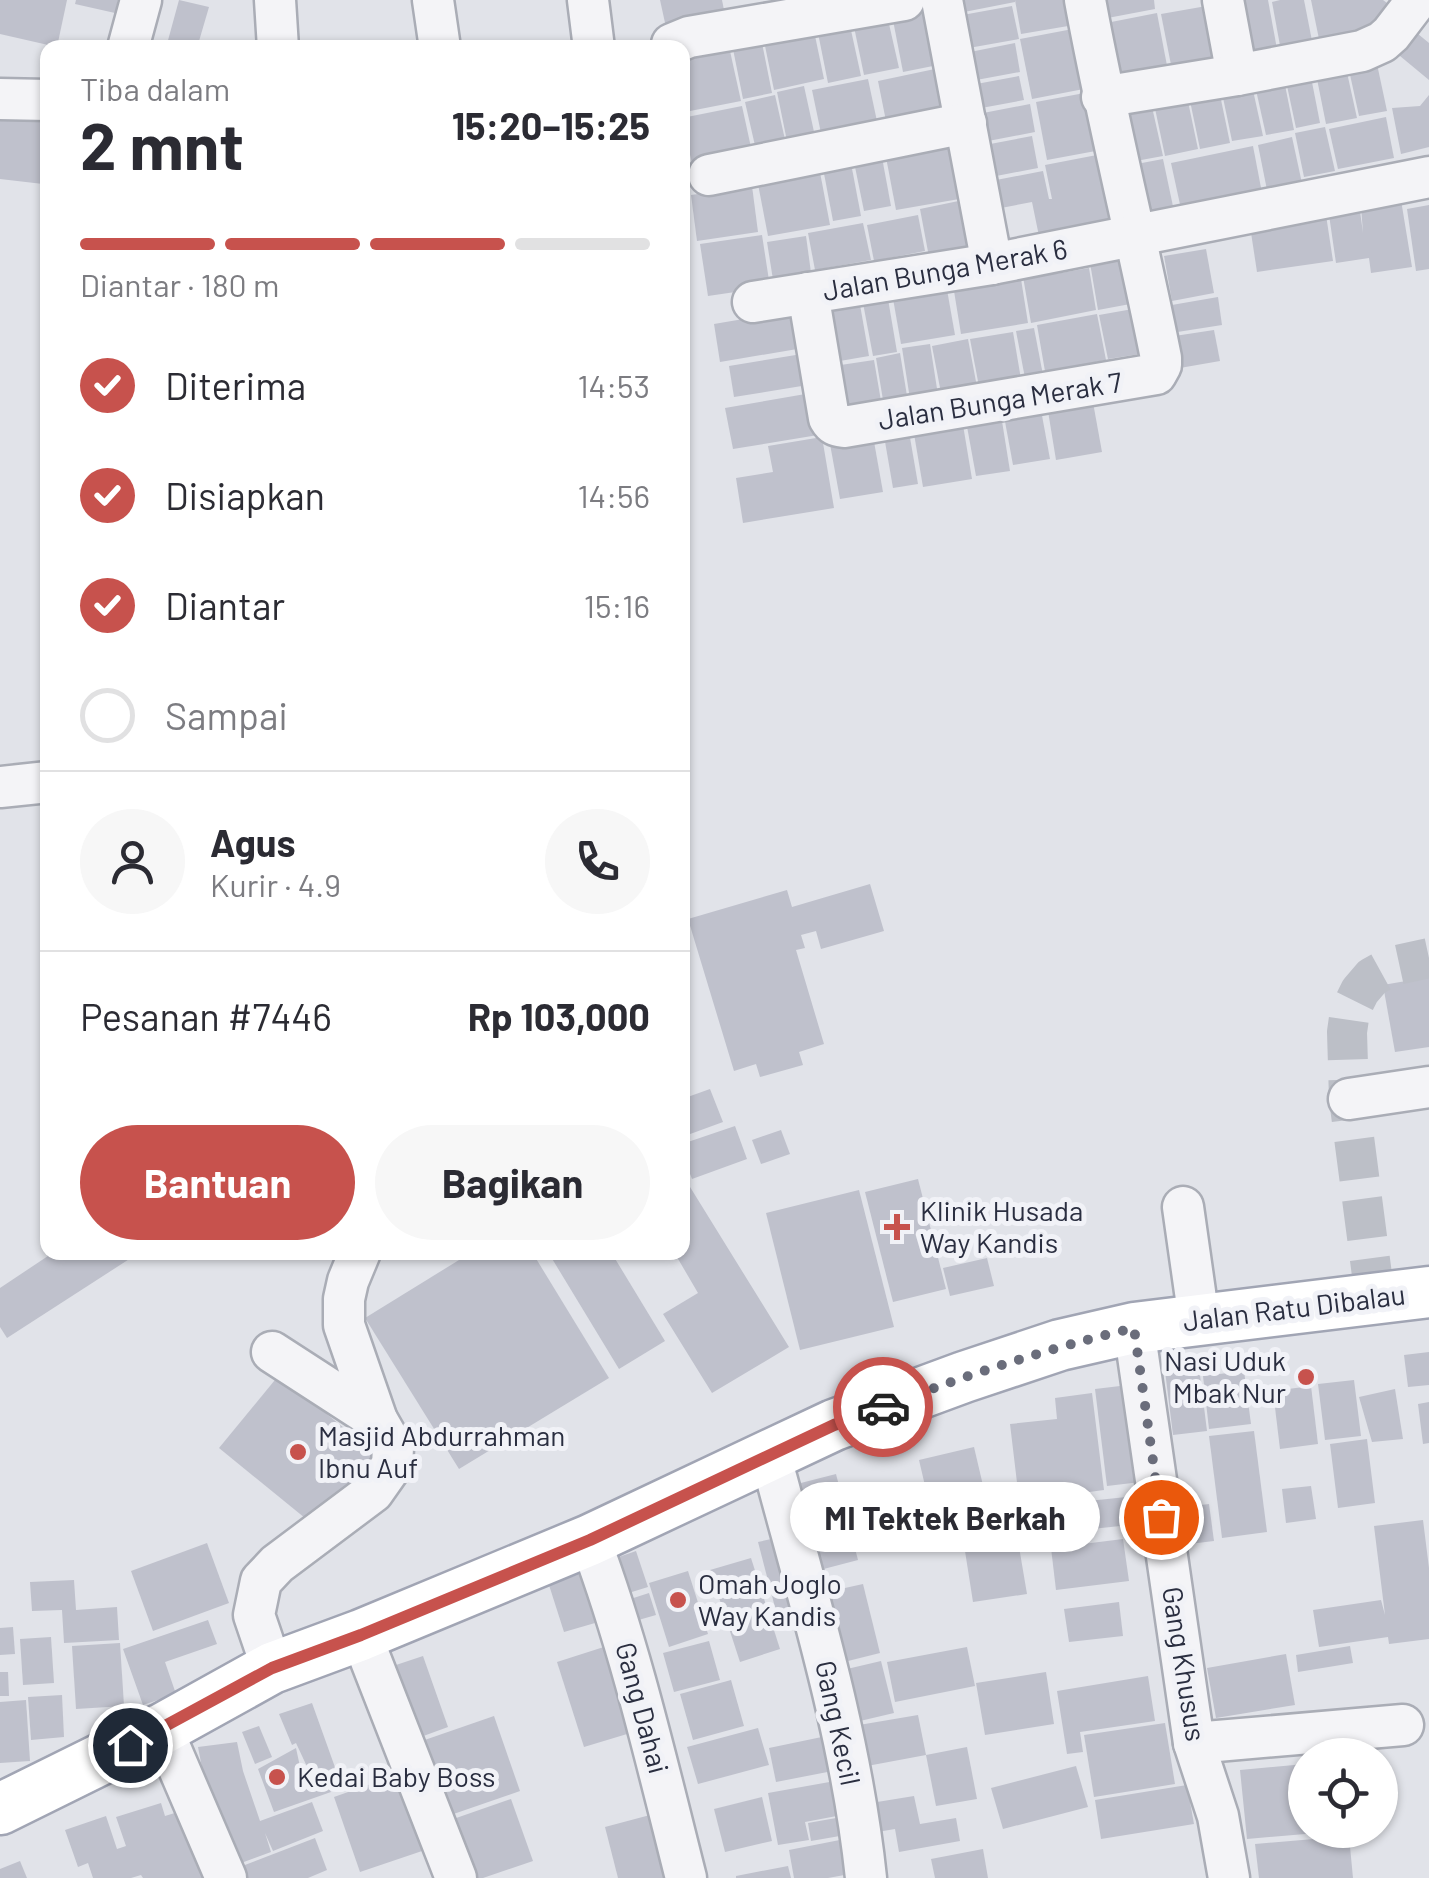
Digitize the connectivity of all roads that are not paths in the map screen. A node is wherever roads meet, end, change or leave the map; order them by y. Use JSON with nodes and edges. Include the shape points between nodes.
{"nodes":[{"id":1,"x":141,"y":0,"type":"edge"},
{"id":2,"x":275,"y":0,"type":"edge"},
{"id":3,"x":433,"y":0,"type":"edge"},
{"id":4,"x":588,"y":0,"type":"edge"},
{"id":5,"x":904,"y":0,"type":"edge"},
{"id":6,"x":942,"y":0,"type":"edge"},
{"id":7,"x":1084,"y":0,"type":"edge"},
{"id":8,"x":1223,"y":0,"type":"edge"},
{"id":9,"x":1417,"y":0,"type":"edge"},
{"id":10,"x":130,"y":40,"type":"edge"},
{"id":11,"x":278,"y":40,"type":"edge"},
{"id":12,"x":439,"y":40,"type":"edge"},
{"id":13,"x":593,"y":40,"type":"edge"},
{"id":14,"x":682,"y":40,"type":"edge"},
{"id":15,"x":1237,"y":75,"type":"junction"},
{"id":16,"x":1102,"y":96,"type":"junction"},
{"id":17,"x":0,"y":100,"type":"edge"},
{"id":18,"x":40,"y":100,"type":"edge"},
{"id":19,"x":966,"y":124,"type":"junction"},
{"id":20,"x":709,"y":175,"type":"dead end"},
{"id":21,"x":1429,"y":178,"type":"edge"},
{"id":22,"x":1136,"y":234,"type":"junction"},
{"id":23,"x":992,"y":264,"type":"junction"},
{"id":24,"x":808,"y":294,"type":"junction"},
{"id":25,"x":754,"y":302,"type":"dead end"},
{"id":26,"x":40,"y":783,"type":"edge"},
{"id":27,"x":0,"y":787,"type":"edge"},
{"id":28,"x":1429,"y":1087,"type":"edge"},
{"id":29,"x":1349,"y":1099,"type":"dead end"},
{"id":30,"x":1183,"y":1207,"type":"dead end"},
{"id":31,"x":357,"y":1260,"type":"edge"},
{"id":32,"x":1429,"y":1292,"type":"edge"},
{"id":33,"x":1199,"y":1320,"type":"junction"},
{"id":34,"x":1134,"y":1328,"type":"junction"},
{"id":35,"x":272,"y":1352,"type":"dead end"},
{"id":36,"x":377,"y":1420,"type":"junction"},
{"id":37,"x":770,"y":1454,"type":"junction"},
{"id":38,"x":590,"y":1540,"type":"junction"},
{"id":39,"x":361,"y":1635,"type":"junction"},
{"id":40,"x":272,"y":1668,"type":"junction"},
{"id":41,"x":1403,"y":1725,"type":"dead end"},
{"id":42,"x":162,"y":1729,"type":"junction"},
{"id":43,"x":1194,"y":1744,"type":"junction"},
{"id":44,"x":0,"y":1810,"type":"edge"},
{"id":45,"x":226,"y":1878,"type":"edge"},
{"id":46,"x":456,"y":1878,"type":"edge"},
{"id":47,"x":686,"y":1878,"type":"edge"},
{"id":48,"x":866,"y":1878,"type":"edge"},
{"id":49,"x":1229,"y":1878,"type":"edge"}],
"edges":[{"from":1,"to":10,"type":"street"},
{"from":2,"to":11,"type":"street"},
{"from":3,"to":12,"type":"street"},
{"from":4,"to":13,"type":"street"},
{"from":5,"to":14,"type":"street"},
{"from":6,"to":19,"type":"street"},
{"from":7,"to":16,"type":"street"},
{"from":8,"to":15,"type":"street"},
{"from":9,"to":15,"type":"street","via":[[1391,34],[1372,46]]},
{"from":15,"to":16,"type":"street"},
{"from":16,"to":22,"type":"street"},
{"from":17,"to":18,"type":"street"},
{"from":19,"to":20,"type":"street"},
{"from":19,"to":23,"type":"street"},
{"from":21,"to":22,"type":"street","name":"Jalan Bunga Merak 6"},
{"from":22,"to":23,"type":"street","name":"Jalan Bunga Merak 6"},
{"from":22,"to":24,"type":"street","name":"Jalan Bunga Merak 7","via":[[1161,358],[1160,371],[1150,376],[838,426],[829,418]]},
{"from":23,"to":24,"type":"street","name":"Jalan Bunga Merak 6"},
{"from":24,"to":25,"type":"street","name":"Jalan Bunga Merak 6"},
{"from":26,"to":27,"type":"street"},
{"from":28,"to":29,"type":"street"},
{"from":30,"to":33,"type":"street"},
{"from":31,"to":36,"type":"street","via":[[344,1299],[344,1324]]},
{"from":32,"to":33,"type":"main road","name":"Jalan Ratu Dibalau"},
{"from":33,"to":34,"type":"main road","name":"Jalan Ratu Dibalau"},
{"from":34,"to":37,"type":"main road","name":"Jalan Ratu Dibalau","via":[[964,1377]]},
{"from":34,"to":43,"type":"street","name":"Gang Khusus"},
{"from":35,"to":36,"type":"street"},
{"from":36,"to":40,"type":"street","via":[[393,1448],[389,1472],[260,1581],[254,1615]]},
{"from":37,"to":38,"type":"main road","name":"Jalan Ratu Dibalau"},
{"from":37,"to":48,"type":"street","name":"Gang Kecil","via":[[840,1720]]},
{"from":38,"to":39,"type":"main road","name":"Jalan Ratu Dibalau"},
{"from":38,"to":47,"type":"street","name":"Gang Dahai","via":[[628,1652]]},
{"from":39,"to":40,"type":"main road","name":"Jalan Ratu Dibalau"},
{"from":39,"to":46,"type":"street"},
{"from":40,"to":42,"type":"main road","name":"Jalan Ratu Dibalau"},
{"from":41,"to":43,"type":"street"},
{"from":42,"to":44,"type":"main road","name":"Jalan Ratu Dibalau"},
{"from":42,"to":45,"type":"street"},
{"from":43,"to":49,"type":"street","name":"Gang Khusus","via":[[1218,1816]]}]}
